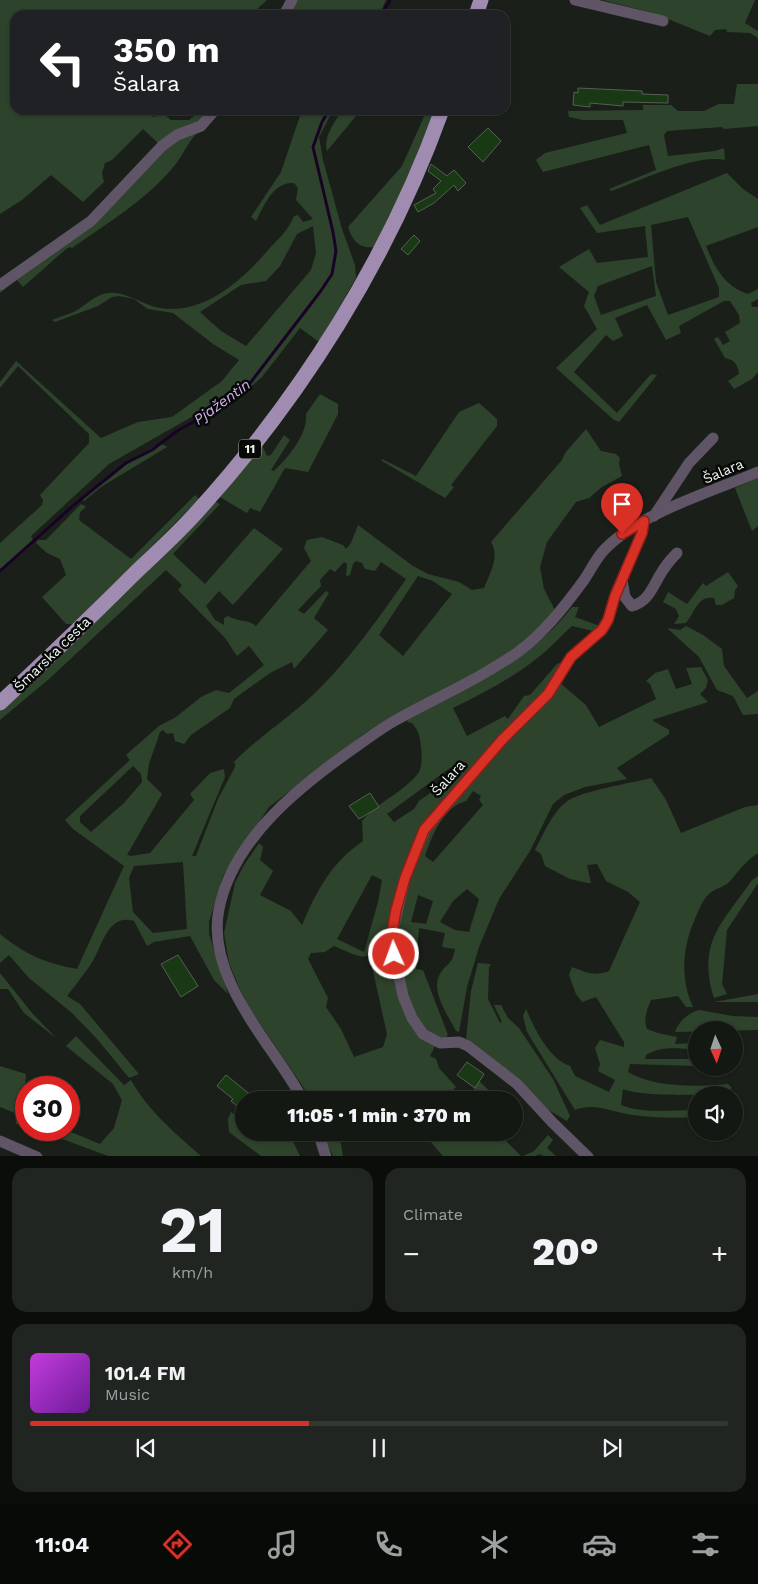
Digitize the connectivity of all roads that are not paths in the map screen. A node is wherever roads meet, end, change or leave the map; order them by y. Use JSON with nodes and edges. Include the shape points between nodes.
{"nodes":[{"id":1,"x":575,"y":0,"type":"edge"},
{"id":2,"x":663,"y":21,"type":"dead end"},
{"id":3,"x":211,"y":115,"type":"edge"},
{"id":4,"x":440,"y":115,"type":"edge"},
{"id":5,"x":0,"y":285,"type":"edge"},
{"id":6,"x":713,"y":438,"type":"dead end"},
{"id":7,"x":758,"y":472,"type":"edge"},
{"id":8,"x":649,"y":518,"type":"junction"},
{"id":9,"x":677,"y":553,"type":"dead end"},
{"id":10,"x":622,"y":580,"type":"junction"},
{"id":11,"x":0,"y":703,"type":"edge"},
{"id":12,"x":298,"y":1091,"type":"edge"},
{"id":13,"x":0,"y":1141,"type":"edge"},
{"id":14,"x":321,"y":1141,"type":"edge"},
{"id":15,"x":37,"y":1156,"type":"edge"},
{"id":16,"x":326,"y":1156,"type":"edge"},
{"id":17,"x":588,"y":1156,"type":"edge"}],
"edges":[{"from":1,"to":2,"type":"street"},
{"from":3,"to":5,"type":"street","via":[[201,126],[177,135],[162,146],[91,221]]},
{"from":4,"to":11,"type":"main road","name":"Šmarska cesta","number":"11","via":[[395,222],[355,296],[302,380],[212,496]]},
{"from":6,"to":8,"type":"street","via":[[689,463]]},
{"from":7,"to":8,"type":"street","name":"Šalara"},
{"from":8,"to":10,"type":"street","name":"Šalara"},
{"from":8,"to":12,"type":"street","name":"Šalara","via":[[603,550],[585,579],[544,629],[519,651],[484,674],[394,721],[320,772],[268,819],[242,857],[227,882],[219,909],[216,934],[223,965],[235,994]]},
{"from":9,"to":10,"type":"street","via":[[660,574],[650,594],[639,604],[632,606],[625,598]]},
{"from":10,"to":17,"type":"street","name":"Šalara","via":[[602,630],[571,657],[548,694],[502,740],[424,830],[405,878],[391,938],[403,996],[423,1034],[440,1042],[459,1042],[468,1046],[518,1084]]},
{"from":13,"to":15,"type":"street"},
{"from":14,"to":16,"type":"street"}]}
